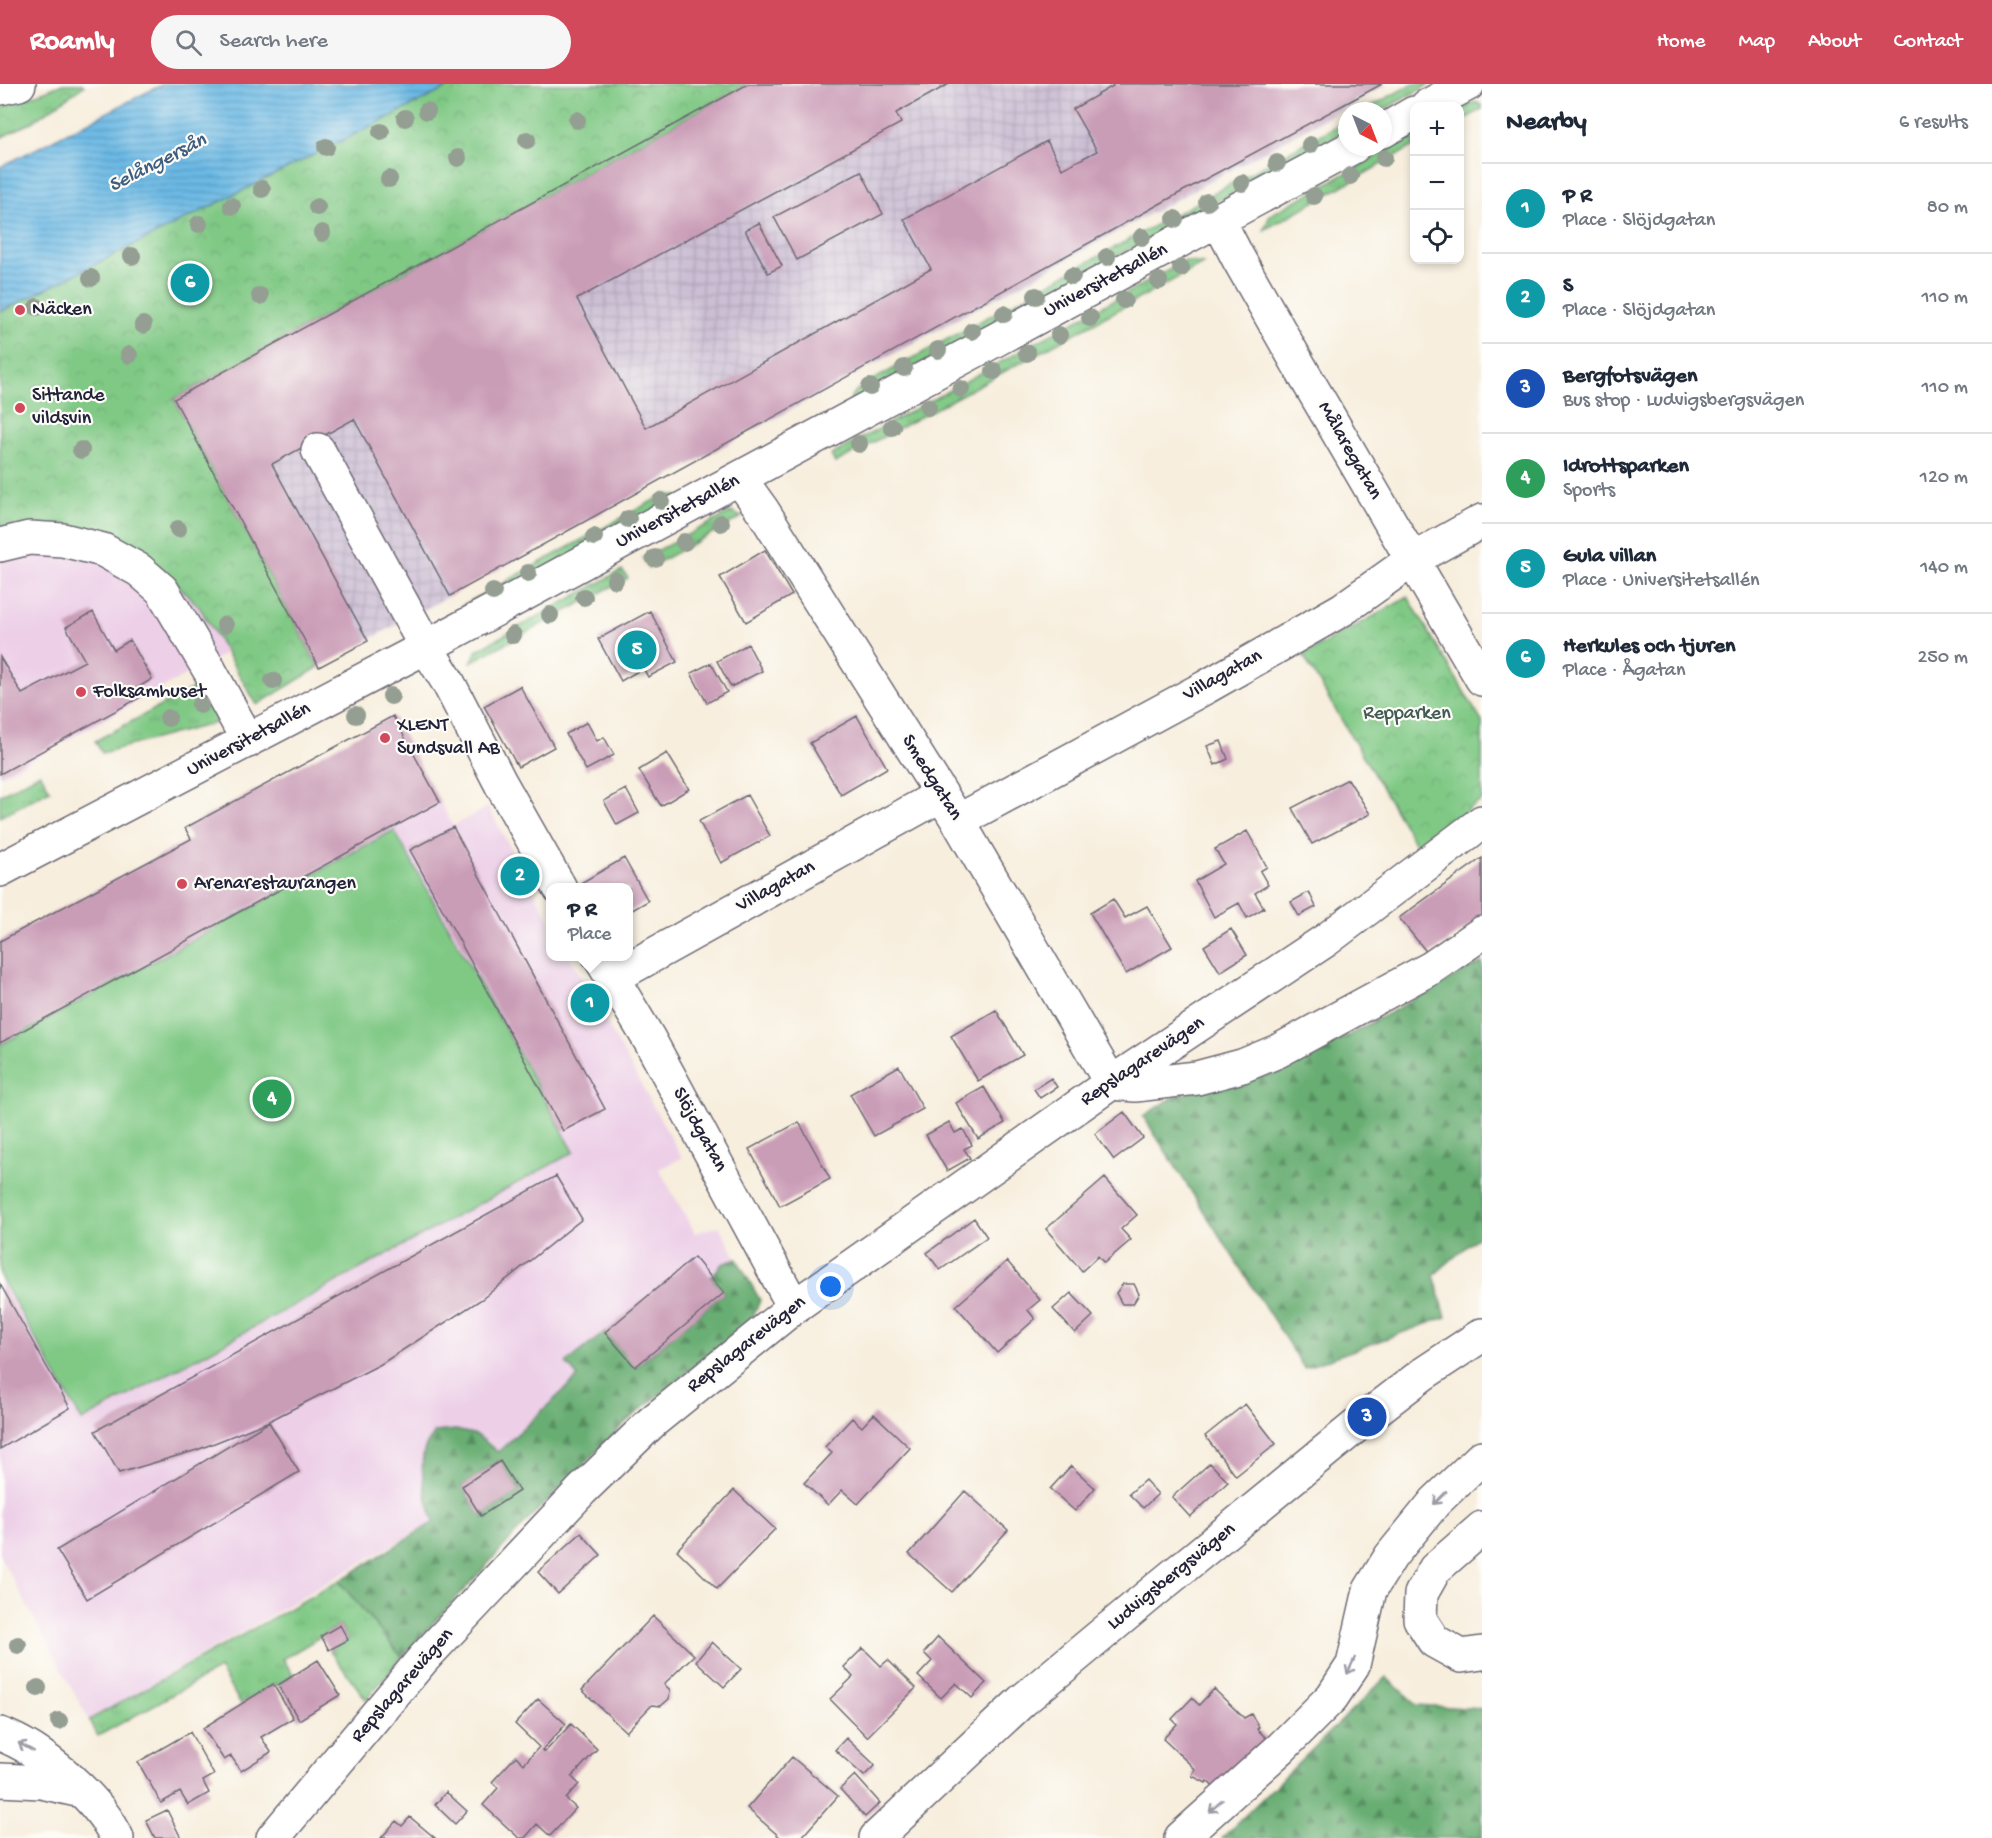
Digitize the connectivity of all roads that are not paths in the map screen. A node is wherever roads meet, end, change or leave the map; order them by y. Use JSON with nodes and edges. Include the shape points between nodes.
{"nodes":[{"id":1,"x":19,"y":84,"type":"edge"},
{"id":2,"x":1468,"y":84,"type":"edge"},
{"id":3,"x":0,"y":88,"type":"edge"},
{"id":4,"x":1434,"y":102,"type":"edge"},
{"id":5,"x":1410,"y":115,"type":"edge"},
{"id":6,"x":1392,"y":126,"type":"edge"},
{"id":7,"x":1338,"y":155,"type":"edge"},
{"id":8,"x":1219,"y":221,"type":"junction"},
{"id":9,"x":318,"y":450,"type":"dead end"},
{"id":10,"x":740,"y":479,"type":"junction"},
{"id":11,"x":1482,"y":521,"type":"edge"},
{"id":12,"x":0,"y":545,"type":"edge"},
{"id":13,"x":1412,"y":560,"type":"junction"},
{"id":14,"x":426,"y":648,"type":"junction"},
{"id":15,"x":1482,"y":679,"type":"edge"},
{"id":16,"x":248,"y":741,"type":"junction"},
{"id":17,"x":949,"y":808,"type":"junction"},
{"id":18,"x":1482,"y":822,"type":"edge"},
{"id":19,"x":0,"y":870,"type":"edge"},
{"id":20,"x":557,"y":883,"type":"edge"},
{"id":21,"x":1482,"y":933,"type":"edge"},
{"id":22,"x":633,"y":955,"type":"edge"},
{"id":23,"x":621,"y":961,"type":"edge"},
{"id":24,"x":606,"y":968,"type":"edge"},
{"id":25,"x":1111,"y":1083,"type":"junction"},
{"id":26,"x":794,"y":1307,"type":"junction"},
{"id":27,"x":1482,"y":1335,"type":"edge"},
{"id":28,"x":1482,"y":1457,"type":"edge"},
{"id":29,"x":1482,"y":1528,"type":"edge"},
{"id":30,"x":1482,"y":1653,"type":"edge"},
{"id":31,"x":0,"y":1734,"type":"edge"},
{"id":32,"x":0,"y":1780,"type":"edge"},
{"id":33,"x":82,"y":1791,"type":"junction"},
{"id":34,"x":117,"y":1838,"type":"edge"},
{"id":35,"x":273,"y":1838,"type":"edge"},
{"id":36,"x":876,"y":1838,"type":"edge"},
{"id":37,"x":1181,"y":1838,"type":"edge"}],
"edges":[{"from":1,"to":3,"type":"street"},
{"from":2,"to":4,"type":"street"},
{"from":5,"to":6,"type":"street"},
{"from":7,"to":8,"type":"street","name":"Universitetsallén"},
{"from":8,"to":10,"type":"street","name":"Universitetsallén"},
{"from":8,"to":13,"type":"street","name":"Målaregatan"},
{"from":9,"to":14,"type":"street"},
{"from":10,"to":14,"type":"street","name":"Universitetsallén"},
{"from":10,"to":17,"type":"street","name":"Smedgatan"},
{"from":11,"to":13,"type":"street","name":"Villagatan"},
{"from":12,"to":16,"type":"street","via":[[29,538],[63,540],[103,550],[139,570],[162,590],[174,608]]},
{"from":13,"to":15,"type":"street","name":"Målaregatan"},
{"from":13,"to":17,"type":"street","name":"Villagatan","via":[[1333,614],[1206,687]]},
{"from":14,"to":16,"type":"street","name":"Universitetsallén"},
{"from":14,"to":20,"type":"street"},
{"from":16,"to":19,"type":"street","name":"Universitetsallén"},
{"from":17,"to":22,"type":"street","name":"Villagatan"},
{"from":17,"to":25,"type":"street","name":"Smedgatan"},
{"from":18,"to":25,"type":"street","name":"Repslagarevägen","via":[[1326,940]]},
{"from":21,"to":25,"type":"street","via":[[1431,968],[1278,1051],[1242,1066],[1197,1078],[1135,1085]]},
{"from":23,"to":24,"type":"street","name":"Villagatan"},
{"from":24,"to":26,"type":"street","name":"Slöjdgatan","via":[[655,1049]]},
{"from":25,"to":26,"type":"street","name":"Repslagarevägen"},
{"from":26,"to":35,"type":"street","name":"Repslagarevägen","via":[[652,1422],[582,1490],[423,1659]]},
{"from":27,"to":36,"type":"street","name":"Ludvigsbergsvägen","via":[[1367,1418],[1137,1605],[1022,1701]]},
{"from":28,"to":37,"type":"street","one_way":true,"via":[[1436,1502],[1391,1556],[1370,1590],[1353,1665],[1332,1697]]},
{"from":29,"to":30,"type":"street","via":[[1435,1569],[1421,1594],[1420,1619],[1434,1641],[1461,1656]]},
{"from":33,"to":31,"type":"street","one_way":true,"via":[[42,1756]]},
{"from":32,"to":33,"type":"street","via":[[41,1782]]},
{"from":33,"to":34,"type":"street","via":[[100,1810]]}]}
